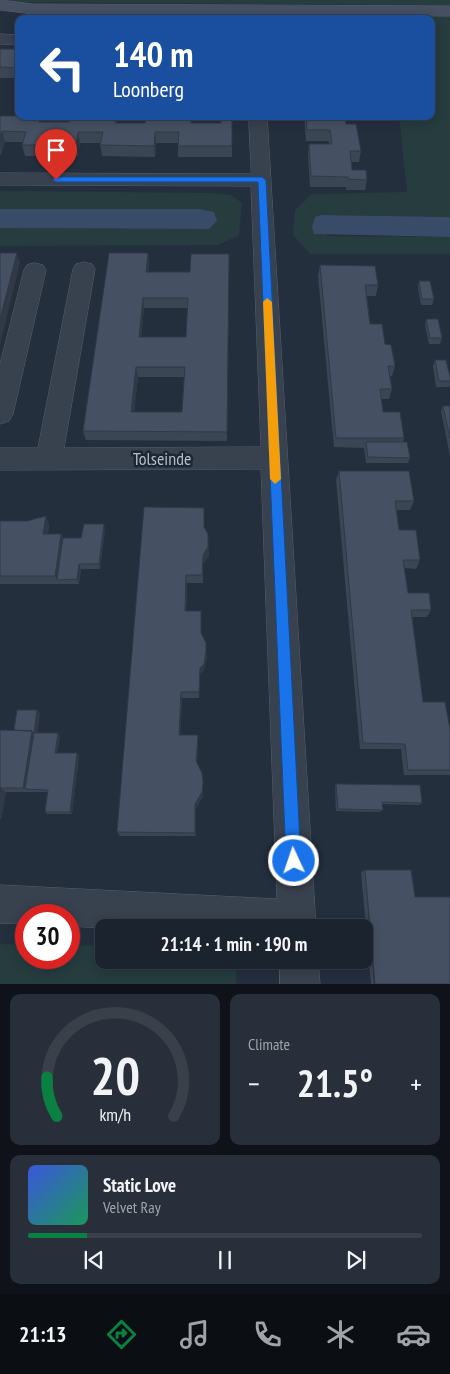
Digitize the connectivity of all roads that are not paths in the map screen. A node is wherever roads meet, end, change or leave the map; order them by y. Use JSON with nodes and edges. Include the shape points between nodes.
{"nodes":[{"id":1,"x":0,"y":5,"type":"edge"},
{"id":2,"x":33,"y":9,"type":"junction"},
{"id":3,"x":450,"y":11,"type":"edge"},
{"id":4,"x":0,"y":13,"type":"edge"},
{"id":5,"x":0,"y":39,"type":"edge"},
{"id":6,"x":15,"y":40,"type":"edge"},
{"id":7,"x":258,"y":120,"type":"edge"},
{"id":8,"x":0,"y":179,"type":"edge"},
{"id":9,"x":262,"y":180,"type":"junction"},
{"id":10,"x":84,"y":269,"type":"dead end"},
{"id":11,"x":35,"y":270,"type":"dead end"},
{"id":12,"x":0,"y":414,"type":"edge"},
{"id":13,"x":274,"y":458,"type":"junction"},
{"id":14,"x":0,"y":459,"type":"edge"},
{"id":15,"x":49,"y":459,"type":"junction"},
{"id":16,"x":0,"y":904,"type":"edge"},
{"id":17,"x":234,"y":919,"type":"edge"},
{"id":18,"x":296,"y":919,"type":"edge"},
{"id":19,"x":299,"y":969,"type":"edge"},
{"id":20,"x":300,"y":984,"type":"edge"}],
"edges":[{"from":1,"to":2,"type":"street"},
{"from":2,"to":3,"type":"street"},
{"from":2,"to":4,"type":"street"},
{"from":5,"to":6,"type":"street"},
{"from":7,"to":9,"type":"street"},
{"from":8,"to":9,"type":"street"},
{"from":9,"to":13,"type":"street"},
{"from":10,"to":15,"type":"street"},
{"from":11,"to":12,"type":"street"},
{"from":13,"to":15,"type":"street","name":"Tolseinde"},
{"from":13,"to":18,"type":"street"},
{"from":14,"to":15,"type":"street","name":"Tolseinde"},
{"from":16,"to":17,"type":"street"},
{"from":19,"to":20,"type":"street"}]}
